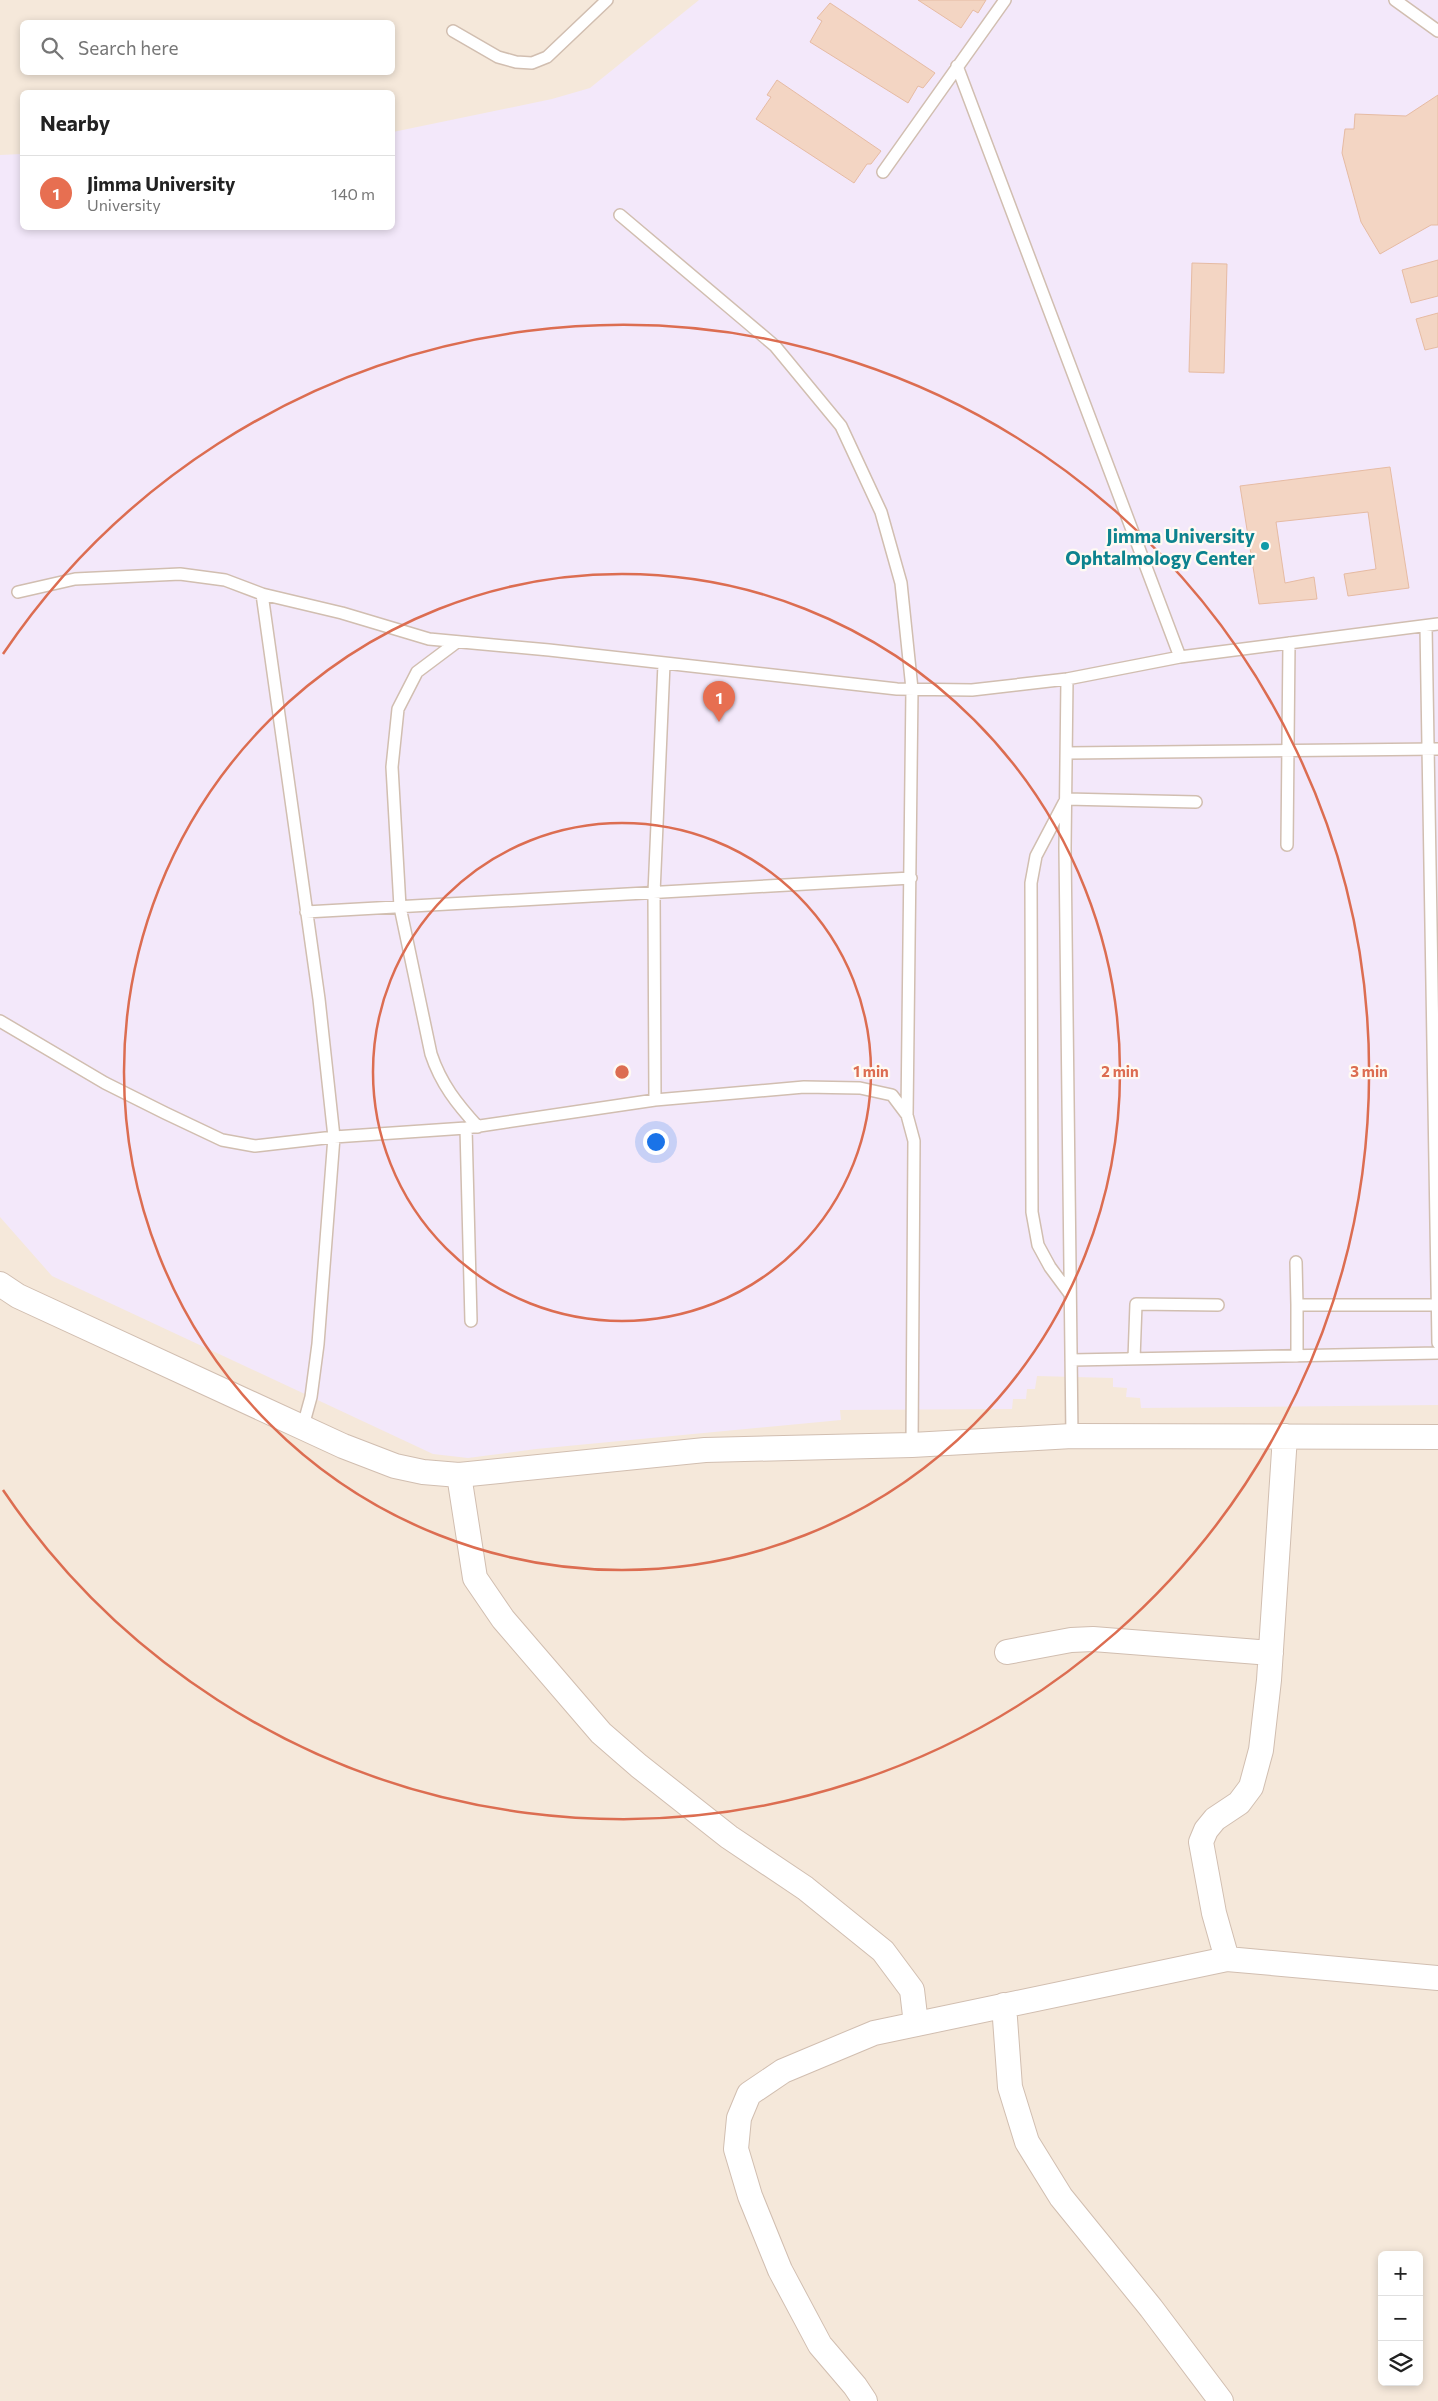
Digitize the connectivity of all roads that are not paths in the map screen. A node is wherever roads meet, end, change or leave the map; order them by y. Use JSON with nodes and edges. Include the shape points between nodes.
{"nodes":[{"id":1,"x":607,"y":0,"type":"edge"},
{"id":2,"x":1005,"y":0,"type":"edge"},
{"id":3,"x":1395,"y":0,"type":"edge"},
{"id":4,"x":453,"y":31,"type":"dead end"},
{"id":5,"x":1438,"y":31,"type":"edge"},
{"id":6,"x":957,"y":66,"type":"junction"},
{"id":7,"x":883,"y":172,"type":"dead end"},
{"id":8,"x":620,"y":215,"type":"dead end"},
{"id":9,"x":18,"y":592,"type":"dead end"},
{"id":10,"x":262,"y":594,"type":"junction"},
{"id":11,"x":1438,"y":624,"type":"edge"},
{"id":12,"x":1426,"y":626,"type":"junction"},
{"id":13,"x":457,"y":642,"type":"junction"},
{"id":14,"x":1289,"y":643,"type":"junction"},
{"id":15,"x":1180,"y":657,"type":"junction"},
{"id":16,"x":664,"y":664,"type":"junction"},
{"id":17,"x":1067,"y":679,"type":"junction"},
{"id":18,"x":912,"y":690,"type":"junction"},
{"id":19,"x":1433,"y":749,"type":"edge"},
{"id":20,"x":1288,"y":750,"type":"junction"},
{"id":21,"x":1068,"y":753,"type":"junction"},
{"id":22,"x":1066,"y":799,"type":"junction"},
{"id":23,"x":1196,"y":802,"type":"dead end"},
{"id":24,"x":1287,"y":845,"type":"dead end"},
{"id":25,"x":911,"y":878,"type":"junction"},
{"id":26,"x":654,"y":893,"type":"junction"},
{"id":27,"x":400,"y":907,"type":"junction"},
{"id":28,"x":306,"y":912,"type":"junction"},
{"id":29,"x":0,"y":1021,"type":"edge"},
{"id":30,"x":655,"y":1100,"type":"junction"},
{"id":31,"x":907,"y":1115,"type":"junction"},
{"id":32,"x":478,"y":1126,"type":"junction"},
{"id":33,"x":466,"y":1128,"type":"junction"},
{"id":34,"x":334,"y":1136,"type":"junction"},
{"id":35,"x":1296,"y":1262,"type":"dead end"},
{"id":36,"x":0,"y":1284,"type":"edge"},
{"id":37,"x":1070,"y":1294,"type":"junction"},
{"id":38,"x":1218,"y":1305,"type":"dead end"},
{"id":39,"x":1297,"y":1305,"type":"junction"},
{"id":40,"x":1437,"y":1305,"type":"edge"},
{"id":41,"x":471,"y":1321,"type":"dead end"},
{"id":42,"x":1438,"y":1343,"type":"edge"},
{"id":43,"x":1438,"y":1353,"type":"edge"},
{"id":44,"x":1297,"y":1356,"type":"junction"},
{"id":45,"x":1134,"y":1359,"type":"junction"},
{"id":46,"x":1071,"y":1360,"type":"junction"},
{"id":47,"x":302,"y":1426,"type":"junction"},
{"id":48,"x":1072,"y":1436,"type":"junction"},
{"id":49,"x":1285,"y":1436,"type":"junction"},
{"id":50,"x":1438,"y":1437,"type":"edge"},
{"id":51,"x":912,"y":1445,"type":"junction"},
{"id":52,"x":459,"y":1475,"type":"junction"},
{"id":53,"x":1007,"y":1652,"type":"dead end"},
{"id":54,"x":1270,"y":1653,"type":"junction"},
{"id":55,"x":1227,"y":1959,"type":"junction"},
{"id":56,"x":1438,"y":1978,"type":"edge"},
{"id":57,"x":1004,"y":2005,"type":"junction"},
{"id":58,"x":916,"y":2024,"type":"junction"},
{"id":59,"x":864,"y":2401,"type":"edge"},
{"id":60,"x":1221,"y":2401,"type":"edge"}],
"edges":[{"from":1,"to":4,"type":"lane","via":[[546,56],[532,63],[498,57]]},
{"from":2,"to":6,"type":"lane"},
{"from":3,"to":5,"type":"lane"},
{"from":6,"to":7,"type":"lane"},
{"from":6,"to":15,"type":"lane"},
{"from":8,"to":18,"type":"lane","via":[[775,346],[841,426],[881,512],[901,583]]},
{"from":9,"to":10,"type":"lane","via":[[75,579],[180,574],[225,580]]},
{"from":10,"to":13,"type":"lane","via":[[429,639]]},
{"from":10,"to":28,"type":"lane"},
{"from":11,"to":12,"type":"lane"},
{"from":12,"to":14,"type":"lane"},
{"from":12,"to":19,"type":"lane"},
{"from":13,"to":16,"type":"lane"},
{"from":13,"to":27,"type":"lane","via":[[417,672],[398,709],[392,767]]},
{"from":14,"to":15,"type":"lane"},
{"from":14,"to":20,"type":"lane"},
{"from":15,"to":17,"type":"lane"},
{"from":16,"to":18,"type":"lane"},
{"from":16,"to":26,"type":"lane"},
{"from":17,"to":18,"type":"lane","via":[[972,690]]},
{"from":17,"to":21,"type":"lane"},
{"from":18,"to":25,"type":"lane"},
{"from":19,"to":20,"type":"lane"},
{"from":19,"to":40,"type":"lane"},
{"from":20,"to":21,"type":"lane"},
{"from":20,"to":24,"type":"lane"},
{"from":21,"to":22,"type":"lane"},
{"from":22,"to":23,"type":"lane"},
{"from":22,"to":37,"type":"lane"},
{"from":22,"to":37,"type":"lane","via":[[1036,856],[1031,882],[1032,1212],[1038,1245]]},
{"from":25,"to":26,"type":"lane"},
{"from":25,"to":31,"type":"lane"},
{"from":26,"to":27,"type":"lane"},
{"from":26,"to":30,"type":"lane"},
{"from":27,"to":28,"type":"lane"},
{"from":27,"to":32,"type":"lane","via":[[438,1075],[455,1102]]},
{"from":28,"to":34,"type":"lane"},
{"from":29,"to":34,"type":"lane","via":[[105,1083],[222,1140],[255,1146]]},
{"from":30,"to":31,"type":"lane","via":[[804,1087],[860,1088],[892,1095]]},
{"from":30,"to":32,"type":"lane"},
{"from":31,"to":51,"type":"lane","via":[[914,1141]]},
{"from":32,"to":33,"type":"lane"},
{"from":33,"to":34,"type":"lane"},
{"from":33,"to":41,"type":"lane"},
{"from":34,"to":47,"type":"lane","via":[[318,1344],[311,1397]]},
{"from":35,"to":39,"type":"lane"},
{"from":36,"to":47,"type":"street","via":[[18,1296]]},
{"from":37,"to":46,"type":"lane"},
{"from":38,"to":45,"type":"lane","via":[[1136,1304]]},
{"from":39,"to":40,"type":"lane"},
{"from":39,"to":44,"type":"lane"},
{"from":40,"to":42,"type":"lane"},
{"from":43,"to":44,"type":"lane"},
{"from":44,"to":45,"type":"lane"},
{"from":45,"to":46,"type":"lane"},
{"from":46,"to":48,"type":"lane"},
{"from":47,"to":52,"type":"street","via":[[395,1466]]},
{"from":48,"to":49,"type":"street"},
{"from":48,"to":51,"type":"street"},
{"from":49,"to":50,"type":"street"},
{"from":49,"to":54,"type":"street"},
{"from":51,"to":52,"type":"street","via":[[705,1450]]},
{"from":52,"to":58,"type":"street","via":[[475,1578],[503,1619],[601,1733],[729,1837],[805,1888],[882,1951],[912,1990]]},
{"from":53,"to":54,"type":"street","via":[[1093,1639]]},
{"from":54,"to":55,"type":"street","via":[[1261,1750],[1251,1787],[1239,1803],[1215,1819],[1201,1842],[1214,1913]]},
{"from":55,"to":56,"type":"street"},
{"from":55,"to":57,"type":"street"},
{"from":57,"to":58,"type":"street"},
{"from":57,"to":60,"type":"street","via":[[1010,2087],[1027,2142],[1061,2197]]},
{"from":58,"to":59,"type":"street","via":[[874,2033],[783,2071],[749,2094],[739,2118],[736,2149],[750,2196],[780,2270],[820,2345]]}]}
